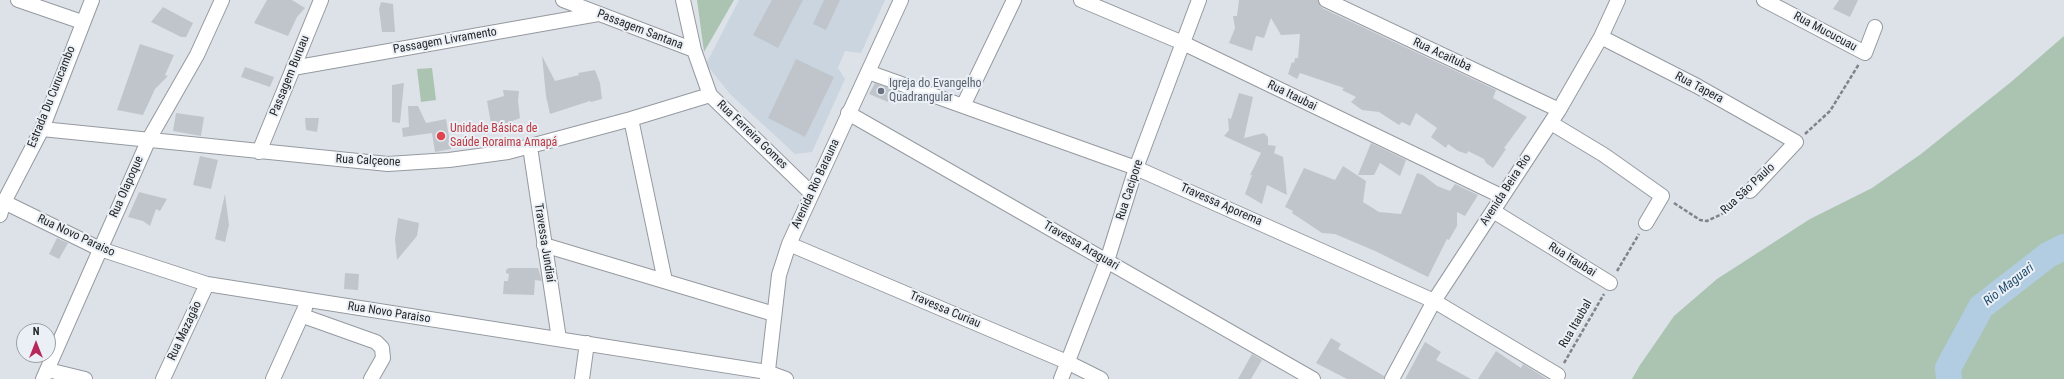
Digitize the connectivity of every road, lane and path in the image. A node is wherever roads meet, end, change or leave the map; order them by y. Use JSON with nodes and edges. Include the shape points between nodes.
{"nodes":[{"id":1,"x":18,"y":0,"type":"edge"},
{"id":2,"x":92,"y":0,"type":"edge"},
{"id":3,"x":222,"y":0,"type":"edge"},
{"id":4,"x":321,"y":0,"type":"edge"},
{"id":5,"x":563,"y":0,"type":"edge"},
{"id":6,"x":683,"y":0,"type":"edge"},
{"id":7,"x":901,"y":0,"type":"edge"},
{"id":8,"x":1014,"y":0,"type":"edge"},
{"id":9,"x":1081,"y":0,"type":"edge"},
{"id":10,"x":1199,"y":0,"type":"edge"},
{"id":11,"x":1326,"y":0,"type":"edge"},
{"id":12,"x":1764,"y":0,"type":"edge"},
{"id":13,"x":1616,"y":1,"type":"edge"},
{"id":14,"x":598,"y":14,"type":"junction"},
{"id":15,"x":82,"y":22,"type":"junction"},
{"id":16,"x":1875,"y":27,"type":"dead end"},
{"id":17,"x":1601,"y":37,"type":"junction"},
{"id":18,"x":1183,"y":43,"type":"junction"},
{"id":19,"x":694,"y":50,"type":"junction"},
{"id":20,"x":1865,"y":53,"type":"junction"},
{"id":21,"x":293,"y":68,"type":"junction"},
{"id":22,"x":868,"y":72,"type":"junction"},
{"id":23,"x":710,"y":95,"type":"junction"},
{"id":24,"x":963,"y":106,"type":"junction"},
{"id":25,"x":1559,"y":110,"type":"junction"},
{"id":26,"x":848,"y":113,"type":"junction"},
{"id":27,"x":631,"y":119,"type":"junction"},
{"id":28,"x":1551,"y":123,"type":"junction"},
{"id":29,"x":42,"y":129,"type":"junction"},
{"id":30,"x":149,"y":139,"type":"junction"},
{"id":31,"x":1796,"y":142,"type":"junction"},
{"id":32,"x":530,"y":147,"type":"junction"},
{"id":33,"x":259,"y":152,"type":"junction"},
{"id":34,"x":1136,"y":168,"type":"junction"},
{"id":35,"x":1750,"y":191,"type":"joint"},
{"id":36,"x":812,"y":194,"type":"junction"},
{"id":37,"x":1500,"y":196,"type":"junction"},
{"id":38,"x":1662,"y":196,"type":"junction"},
{"id":39,"x":2,"y":208,"type":"edge"},
{"id":40,"x":1493,"y":211,"type":"junction"},
{"id":41,"x":1646,"y":223,"type":"joint"},
{"id":42,"x":788,"y":244,"type":"junction"},
{"id":43,"x":544,"y":245,"type":"junction"},
{"id":44,"x":100,"y":249,"type":"junction"},
{"id":45,"x":1107,"y":261,"type":"junction"},
{"id":46,"x":665,"y":281,"type":"junction"},
{"id":47,"x":1610,"y":283,"type":"junction"},
{"id":48,"x":207,"y":284,"type":"junction"},
{"id":49,"x":307,"y":301,"type":"junction"},
{"id":50,"x":1434,"y":301,"type":"junction"},
{"id":51,"x":774,"y":314,"type":"junction"},
{"id":52,"x":303,"y":316,"type":"junction"},
{"id":53,"x":559,"y":339,"type":"junction"},
{"id":54,"x":587,"y":343,"type":"junction"},
{"id":55,"x":1067,"y":362,"type":"junction"},
{"id":56,"x":45,"y":374,"type":"edge"},
{"id":57,"x":1558,"y":374,"type":"joint"},
{"id":58,"x":767,"y":376,"type":"edge"},
{"id":59,"x":85,"y":379,"type":"edge"},
{"id":60,"x":163,"y":379,"type":"edge"},
{"id":61,"x":274,"y":379,"type":"edge"},
{"id":62,"x":370,"y":379,"type":"edge"},
{"id":63,"x":582,"y":379,"type":"edge"},
{"id":64,"x":786,"y":379,"type":"edge"},
{"id":65,"x":1061,"y":379,"type":"edge"},
{"id":66,"x":1101,"y":379,"type":"edge"},
{"id":67,"x":1313,"y":379,"type":"edge"},
{"id":68,"x":1392,"y":379,"type":"edge"}],
"edges":[{"from":1,"to":15,"type":"street"},
{"from":2,"to":15,"type":"street","name":"Estrada Du Curucambo"},
{"from":3,"to":30,"type":"street","name":"Rua Olapoque","via":[[197,55]]},
{"from":4,"to":21,"type":"street","name":"Passagem Buruau"},
{"from":5,"to":14,"type":"street","name":"Passagem Santana"},
{"from":6,"to":19,"type":"street","name":"Rua Ferreira Gomes"},
{"from":7,"to":22,"type":"street","name":"Avenida Rio Barauna"},
{"from":8,"to":24,"type":"street"},
{"from":9,"to":18,"type":"street","name":"Rua Itaubai"},
{"from":10,"to":18,"type":"street","name":"Rua Cacipore"},
{"from":11,"to":25,"type":"street","name":"Rua Acaituba"},
{"from":12,"to":20,"type":"street","name":"Rua Mucucuau"},
{"from":13,"to":17,"type":"street","name":"Avenida Beira Rio"},
{"from":14,"to":19,"type":"street","name":"Passagem Santana"},
{"from":14,"to":21,"type":"street","name":"Passagem Livramento"},
{"from":15,"to":29,"type":"street","name":"Estrada Du Curucambo"},
{"from":16,"to":20,"type":"street"},
{"from":17,"to":25,"type":"street","name":"Avenida Beira Rio"},
{"from":17,"to":31,"type":"street","name":"Rua Tapera","via":[[1697,86]]},
{"from":18,"to":34,"type":"street","name":"Rua Cacipore"},
{"from":18,"to":37,"type":"street","name":"Rua Itaubai"},
{"from":19,"to":23,"type":"street","name":"Rua Ferreira Gomes"},
{"from":20,"to":31,"type":"path","via":[[1853,77],[1830,111]]},
{"from":21,"to":33,"type":"street","name":"Passagem Buruau"},
{"from":22,"to":24,"type":"street","name":"Travessa Aporema"},
{"from":22,"to":26,"type":"street","name":"Avenida Rio Barauna"},
{"from":23,"to":27,"type":"street","name":"Rua Calçeone"},
{"from":23,"to":36,"type":"street","name":"Rua Ferreira Gomes"},
{"from":24,"to":34,"type":"street","name":"Travessa Aporema"},
{"from":25,"to":28,"type":"street","name":"Avenida Beira Rio"},
{"from":26,"to":36,"type":"street","name":"Avenida Rio Barauna"},
{"from":26,"to":45,"type":"street","name":"Travessa Araguari"},
{"from":27,"to":32,"type":"street","name":"Rua Calçeone"},
{"from":27,"to":46,"type":"street"},
{"from":28,"to":37,"type":"street","name":"Avenida Beira Rio"},
{"from":28,"to":38,"type":"street","via":[[1604,155]]},
{"from":29,"to":30,"type":"street","name":"Rua Calçeone"},
{"from":29,"to":39,"type":"street","name":"Estrada Du Curucambo"},
{"from":30,"to":33,"type":"street","name":"Rua Calçeone"},
{"from":30,"to":44,"type":"street","name":"Rua Olapoque"},
{"from":31,"to":35,"type":"street","name":"Rua São Paulo"},
{"from":32,"to":33,"type":"street","name":"Rua Calçeone","via":[[449,160],[388,164]]},
{"from":32,"to":43,"type":"street","name":"Travessa Jundiaí"},
{"from":34,"to":45,"type":"street","name":"Rua Cacipore"},
{"from":34,"to":50,"type":"street","name":"Travessa Aporema"},
{"from":35,"to":38,"type":"path","name":"Rua São Paulo","via":[[1728,211],[1707,221],[1700,220]]},
{"from":36,"to":42,"type":"street","name":"Avenida Rio Barauna"},
{"from":37,"to":40,"type":"street","name":"Avenida Beira Rio"},
{"from":38,"to":41,"type":"street"},
{"from":39,"to":44,"type":"street","name":"Rua Novo Paraiso"},
{"from":40,"to":47,"type":"street","name":"Rua Itaubai"},
{"from":40,"to":50,"type":"street","name":"Avenida Beira Rio"},
{"from":41,"to":47,"type":"path"},
{"from":42,"to":51,"type":"street","name":"Avenida Rio Barauna","via":[[779,275]]},
{"from":42,"to":55,"type":"street","name":"Travessa Curiau"},
{"from":43,"to":46,"type":"street"},
{"from":43,"to":53,"type":"street","name":"Travessa Jundiaí"},
{"from":44,"to":48,"type":"street","name":"Rua Novo Paraiso"},
{"from":44,"to":56,"type":"street","name":"Rua Olapoque"},
{"from":45,"to":55,"type":"street","name":"Rua Cacipore"},
{"from":45,"to":67,"type":"street","name":"Travessa Araguari"},
{"from":46,"to":51,"type":"street"},
{"from":47,"to":57,"type":"path","name":"Rua Itaubal"},
{"from":48,"to":49,"type":"street","name":"Rua Novo Paraiso"},
{"from":48,"to":60,"type":"street","name":"Rua Mazagão"},
{"from":49,"to":52,"type":"street"},
{"from":49,"to":53,"type":"street","name":"Rua Novo Paraiso"},
{"from":50,"to":57,"type":"street","name":"Travessa Aporema"},
{"from":50,"to":68,"type":"street","name":"Avenida Beira Rio"},
{"from":51,"to":58,"type":"street","name":"Avenida Rio Barauna"},
{"from":52,"to":61,"type":"street"},
{"from":52,"to":62,"type":"street","via":[[376,342],[382,348],[382,358]]},
{"from":53,"to":54,"type":"street","name":"Rua Novo Paraiso"},
{"from":54,"to":58,"type":"street","name":"Rua Novo Paraiso"},
{"from":54,"to":63,"type":"street"},
{"from":55,"to":65,"type":"street","name":"Rua Cacipore"},
{"from":55,"to":66,"type":"street","name":"Travessa Curiau"},
{"from":56,"to":59,"type":"street"},
{"from":58,"to":64,"type":"street","name":"Rua Novo Paraiso"}]}
